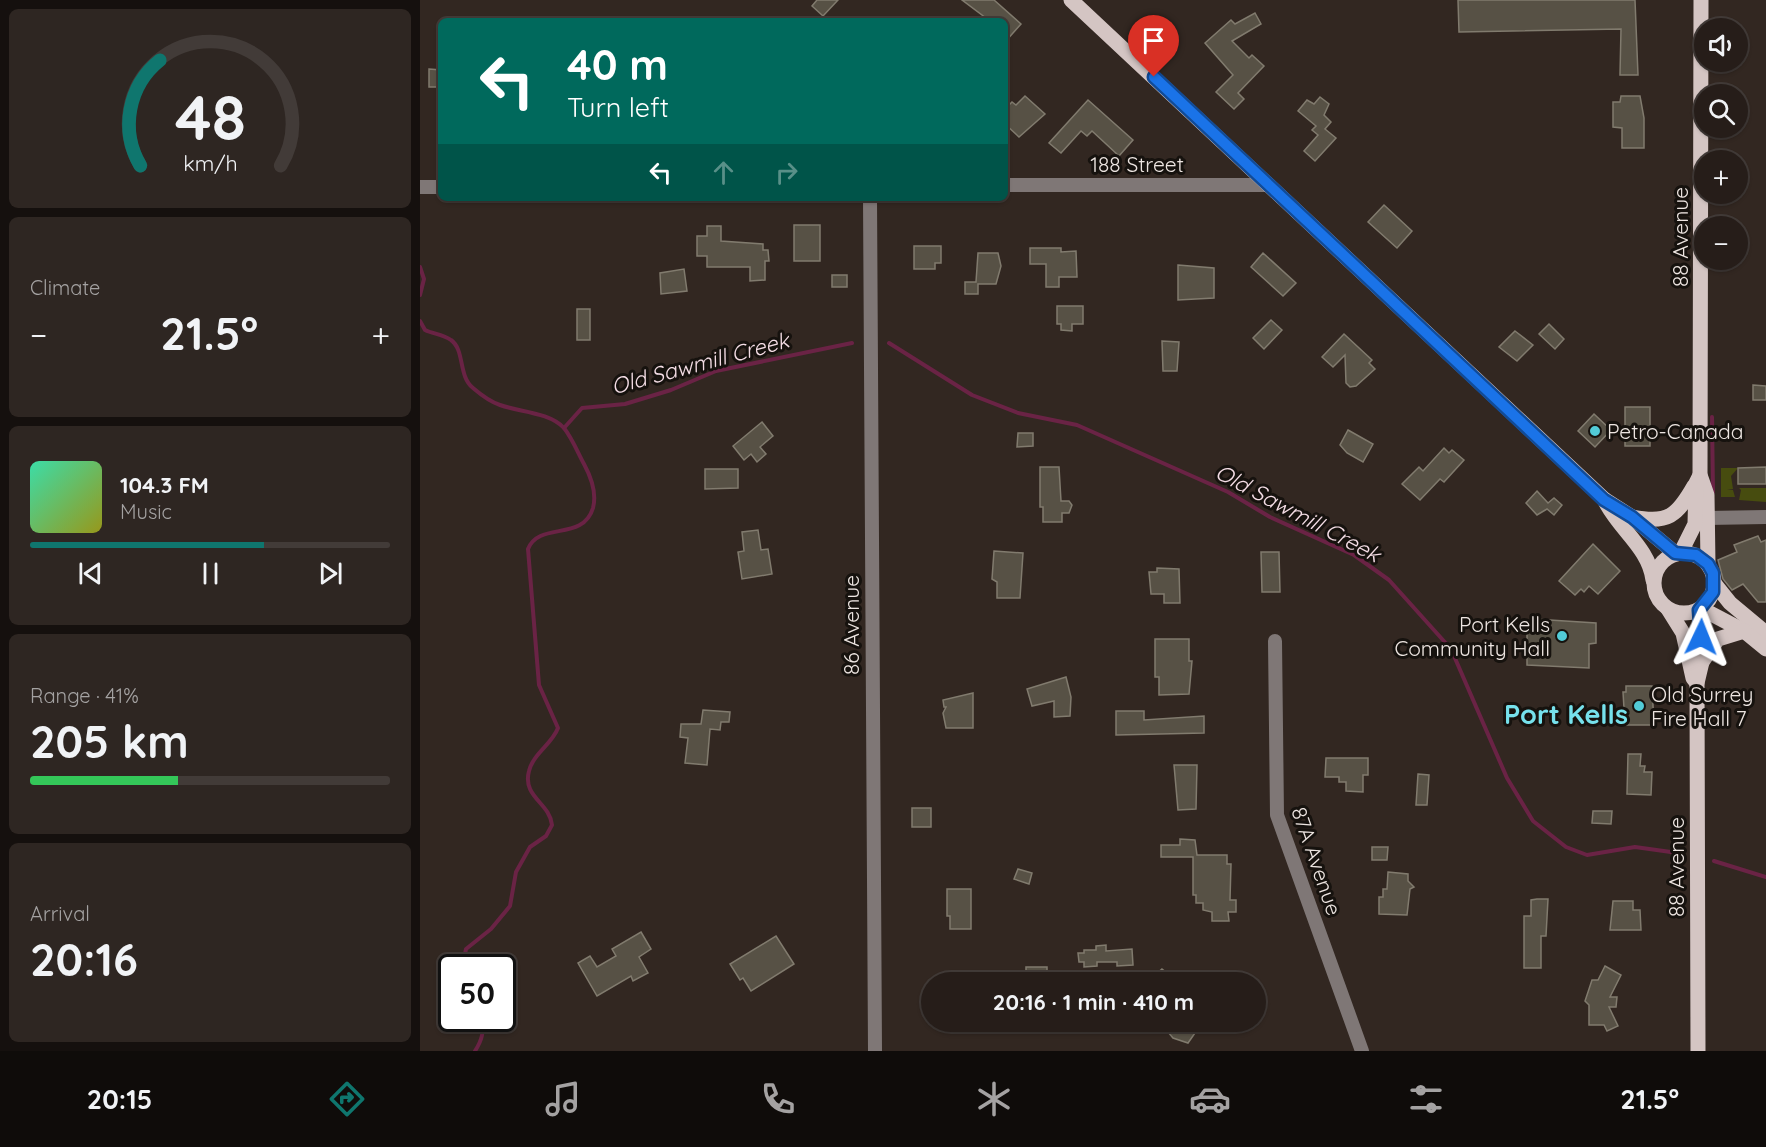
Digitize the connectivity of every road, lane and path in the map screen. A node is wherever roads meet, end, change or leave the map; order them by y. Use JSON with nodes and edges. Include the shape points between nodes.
{"nodes":[{"id":1,"x":1071,"y":0,"type":"edge"},
{"id":2,"x":1701,"y":0,"type":"edge"},
{"id":3,"x":1008,"y":185,"type":"edge"},
{"id":4,"x":1269,"y":185,"type":"junction"},
{"id":5,"x":420,"y":187,"type":"edge"},
{"id":6,"x":438,"y":187,"type":"edge"},
{"id":7,"x":870,"y":201,"type":"edge"},
{"id":8,"x":1698,"y":479,"type":"junction"},
{"id":9,"x":1604,"y":500,"type":"junction"},
{"id":10,"x":1632,"y":517,"type":"junction"},
{"id":11,"x":1766,"y":517,"type":"edge"},
{"id":12,"x":1707,"y":518,"type":"junction"},
{"id":13,"x":1678,"y":553,"type":"junction"},
{"id":14,"x":1708,"y":564,"type":"junction"},
{"id":15,"x":1653,"y":581,"type":"junction"},
{"id":16,"x":1714,"y":583,"type":"junction"},
{"id":17,"x":1668,"y":609,"type":"junction"},
{"id":18,"x":1700,"y":610,"type":"junction"},
{"id":19,"x":1744,"y":631,"type":"junction"},
{"id":20,"x":1766,"y":633,"type":"edge"},
{"id":21,"x":1275,"y":641,"type":"dead end"},
{"id":22,"x":1766,"y":649,"type":"edge"},
{"id":23,"x":1702,"y":662,"type":"junction"},
{"id":24,"x":1697,"y":683,"type":"junction"},
{"id":25,"x":875,"y":1051,"type":"edge"},
{"id":26,"x":1362,"y":1051,"type":"edge"},
{"id":27,"x":1698,"y":1051,"type":"edge"}],
"edges":[{"from":1,"to":4,"type":"main road"},
{"from":2,"to":8,"type":"main road","name":"88 Avenue"},
{"from":3,"to":4,"type":"street","name":"188 Street"},
{"from":4,"to":9,"type":"main road"},
{"from":5,"to":6,"type":"street"},
{"from":7,"to":25,"type":"street","name":"86 Avenue"},
{"from":8,"to":10,"type":"main road","via":[[1683,506],[1666,519]]},
{"from":8,"to":12,"type":"main road","name":"88 Avenue","via":[[1707,495]]},
{"from":8,"to":13,"type":"main road","name":"88 Avenue","via":[[1695,524]]},
{"from":9,"to":10,"type":"main road"},
{"from":9,"to":15,"type":"main road","via":[[1645,555],[1652,567]]},
{"from":10,"to":13,"type":"main road"},
{"from":11,"to":12,"type":"street"},
{"from":12,"to":14,"type":"main road","name":"88 Avenue"},
{"from":13,"to":14,"type":"main road","via":[[1696,555]]},
{"from":13,"to":15,"type":"main road","via":[[1660,564]]},
{"from":14,"to":16,"type":"main road"},
{"from":15,"to":17,"type":"main road","via":[[1657,597]]},
{"from":16,"to":18,"type":"main road","via":[[1709,600]]},
{"from":16,"to":20,"type":"main road","via":[[1730,603]]},
{"from":17,"to":18,"type":"main road","via":[[1682,613]]},
{"from":17,"to":24,"type":"main road","name":"88 Avenue","via":[[1683,633]]},
{"from":18,"to":19,"type":"main road"},
{"from":18,"to":23,"type":"main road","name":"88 Avenue"},
{"from":19,"to":22,"type":"main road"},
{"from":19,"to":23,"type":"main road","via":[[1718,639]]},
{"from":21,"to":26,"type":"street","name":"87A Avenue","via":[[1276,815]]},
{"from":23,"to":24,"type":"main road","name":"88 Avenue"},
{"from":24,"to":27,"type":"main road","name":"88 Avenue"}]}
